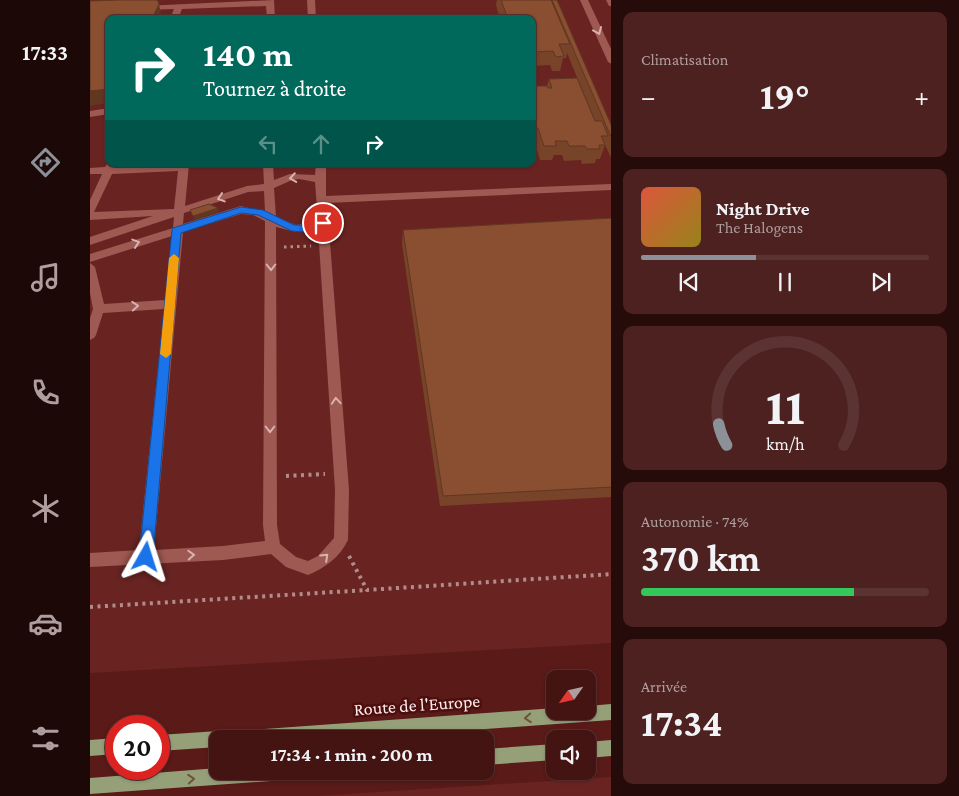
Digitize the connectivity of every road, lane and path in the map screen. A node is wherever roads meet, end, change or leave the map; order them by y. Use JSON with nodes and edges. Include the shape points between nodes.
{"nodes":[{"id":1,"x":311,"y":0,"type":"edge"},
{"id":2,"x":584,"y":0,"type":"edge"},
{"id":3,"x":270,"y":1,"type":"edge"},
{"id":4,"x":179,"y":7,"type":"junction"},
{"id":5,"x":130,"y":9,"type":"edge"},
{"id":6,"x":176,"y":15,"type":"edge"},
{"id":7,"x":271,"y":15,"type":"edge"},
{"id":8,"x":312,"y":15,"type":"edge"},
{"id":9,"x":611,"y":60,"type":"edge"},
{"id":10,"x":105,"y":112,"type":"edge"},
{"id":11,"x":90,"y":114,"type":"edge"},
{"id":12,"x":109,"y":167,"type":"edge"},
{"id":13,"x":184,"y":167,"type":"edge"},
{"id":14,"x":268,"y":167,"type":"edge"},
{"id":15,"x":321,"y":167,"type":"edge"},
{"id":16,"x":90,"y":171,"type":"edge"},
{"id":17,"x":320,"y":179,"type":"junction"},
{"id":18,"x":268,"y":187,"type":"junction"},
{"id":19,"x":611,"y":187,"type":"edge"},
{"id":20,"x":322,"y":200,"type":"junction"},
{"id":21,"x":90,"y":211,"type":"edge"},
{"id":22,"x":180,"y":212,"type":"junction"},
{"id":23,"x":90,"y":216,"type":"edge"},
{"id":24,"x":271,"y":218,"type":"junction"},
{"id":25,"x":323,"y":223,"type":"junction"},
{"id":26,"x":176,"y":230,"type":"junction"},
{"id":27,"x":90,"y":242,"type":"edge"},
{"id":28,"x":326,"y":245,"type":"junction"},
{"id":29,"x":272,"y":248,"type":"junction"},
{"id":30,"x":90,"y":258,"type":"edge"},
{"id":31,"x":90,"y":267,"type":"edge"},
{"id":32,"x":171,"y":304,"type":"junction"},
{"id":33,"x":99,"y":309,"type":"junction"},
{"id":34,"x":90,"y":335,"type":"edge"},
{"id":35,"x":340,"y":473,"type":"junction"},
{"id":36,"x":270,"y":477,"type":"junction"},
{"id":37,"x":341,"y":540,"type":"junction"},
{"id":38,"x":273,"y":547,"type":"junction"},
{"id":39,"x":146,"y":557,"type":"junction"},
{"id":40,"x":90,"y":560,"type":"edge"},
{"id":41,"x":611,"y":574,"type":"edge"},
{"id":42,"x":367,"y":590,"type":"junction"},
{"id":43,"x":90,"y":607,"type":"edge"},
{"id":44,"x":611,"y":712,"type":"edge"},
{"id":45,"x":354,"y":730,"type":"edge"},
{"id":46,"x":209,"y":740,"type":"edge"},
{"id":47,"x":170,"y":742,"type":"edge"},
{"id":48,"x":105,"y":747,"type":"edge"},
{"id":49,"x":90,"y":748,"type":"edge"},
{"id":50,"x":611,"y":748,"type":"edge"},
{"id":51,"x":596,"y":749,"type":"edge"},
{"id":52,"x":546,"y":753,"type":"edge"},
{"id":53,"x":494,"y":756,"type":"edge"},
{"id":54,"x":209,"y":777,"type":"edge"},
{"id":55,"x":90,"y":786,"type":"edge"}],
"edges":[{"from":1,"to":8,"type":"street"},
{"from":2,"to":9,"type":"street","one_way":true},
{"from":3,"to":4,"type":"street"},
{"from":3,"to":7,"type":"street"},
{"from":4,"to":5,"type":"street"},
{"from":4,"to":6,"type":"street"},
{"from":10,"to":11,"type":"street"},
{"from":12,"to":16,"type":"street"},
{"from":12,"to":21,"type":"street"},
{"from":13,"to":22,"type":"street"},
{"from":14,"to":18,"type":"street"},
{"from":15,"to":17,"type":"street"},
{"from":17,"to":18,"type":"street","one_way":true,"via":[[290,177]]},
{"from":17,"to":20,"type":"street"},
{"from":18,"to":22,"type":"street","one_way":true,"via":[[247,189]]},
{"from":18,"to":24,"type":"street"},
{"from":19,"to":20,"type":"street"},
{"from":20,"to":25,"type":"street"},
{"from":22,"to":23,"type":"street"},
{"from":22,"to":26,"type":"street"},
{"from":22,"to":27,"type":"street"},
{"from":24,"to":25,"type":"street","via":[[292,228]]},
{"from":24,"to":26,"type":"street","via":[[252,210],[241,210]]},
{"from":24,"to":29,"type":"street"},
{"from":25,"to":28,"type":"street"},
{"from":30,"to":26,"type":"street","one_way":true},
{"from":26,"to":32,"type":"street"},
{"from":28,"to":29,"type":"path"},
{"from":35,"to":28,"type":"street","one_way":true},
{"from":29,"to":36,"type":"street","one_way":true},
{"from":31,"to":33,"type":"street"},
{"from":33,"to":32,"type":"street","one_way":true},
{"from":32,"to":39,"type":"street"},
{"from":33,"to":34,"type":"street"},
{"from":35,"to":36,"type":"path"},
{"from":35,"to":37,"type":"street"},
{"from":36,"to":38,"type":"street"},
{"from":38,"to":37,"type":"street","one_way":true,"via":[[291,562],[308,568],[323,561]]},
{"from":37,"to":42,"type":"path"},
{"from":39,"to":38,"type":"street","one_way":true},
{"from":39,"to":40,"type":"street"},
{"from":41,"to":42,"type":"path"},
{"from":42,"to":43,"type":"path"},
{"from":44,"to":45,"type":"main road","name":"Route de l'Europe","one_way":true},
{"from":46,"to":47,"type":"main road"},
{"from":48,"to":49,"type":"main road"},
{"from":50,"to":51,"type":"main road"},
{"from":52,"to":53,"type":"main road"},
{"from":55,"to":54,"type":"main road","one_way":true}]}
